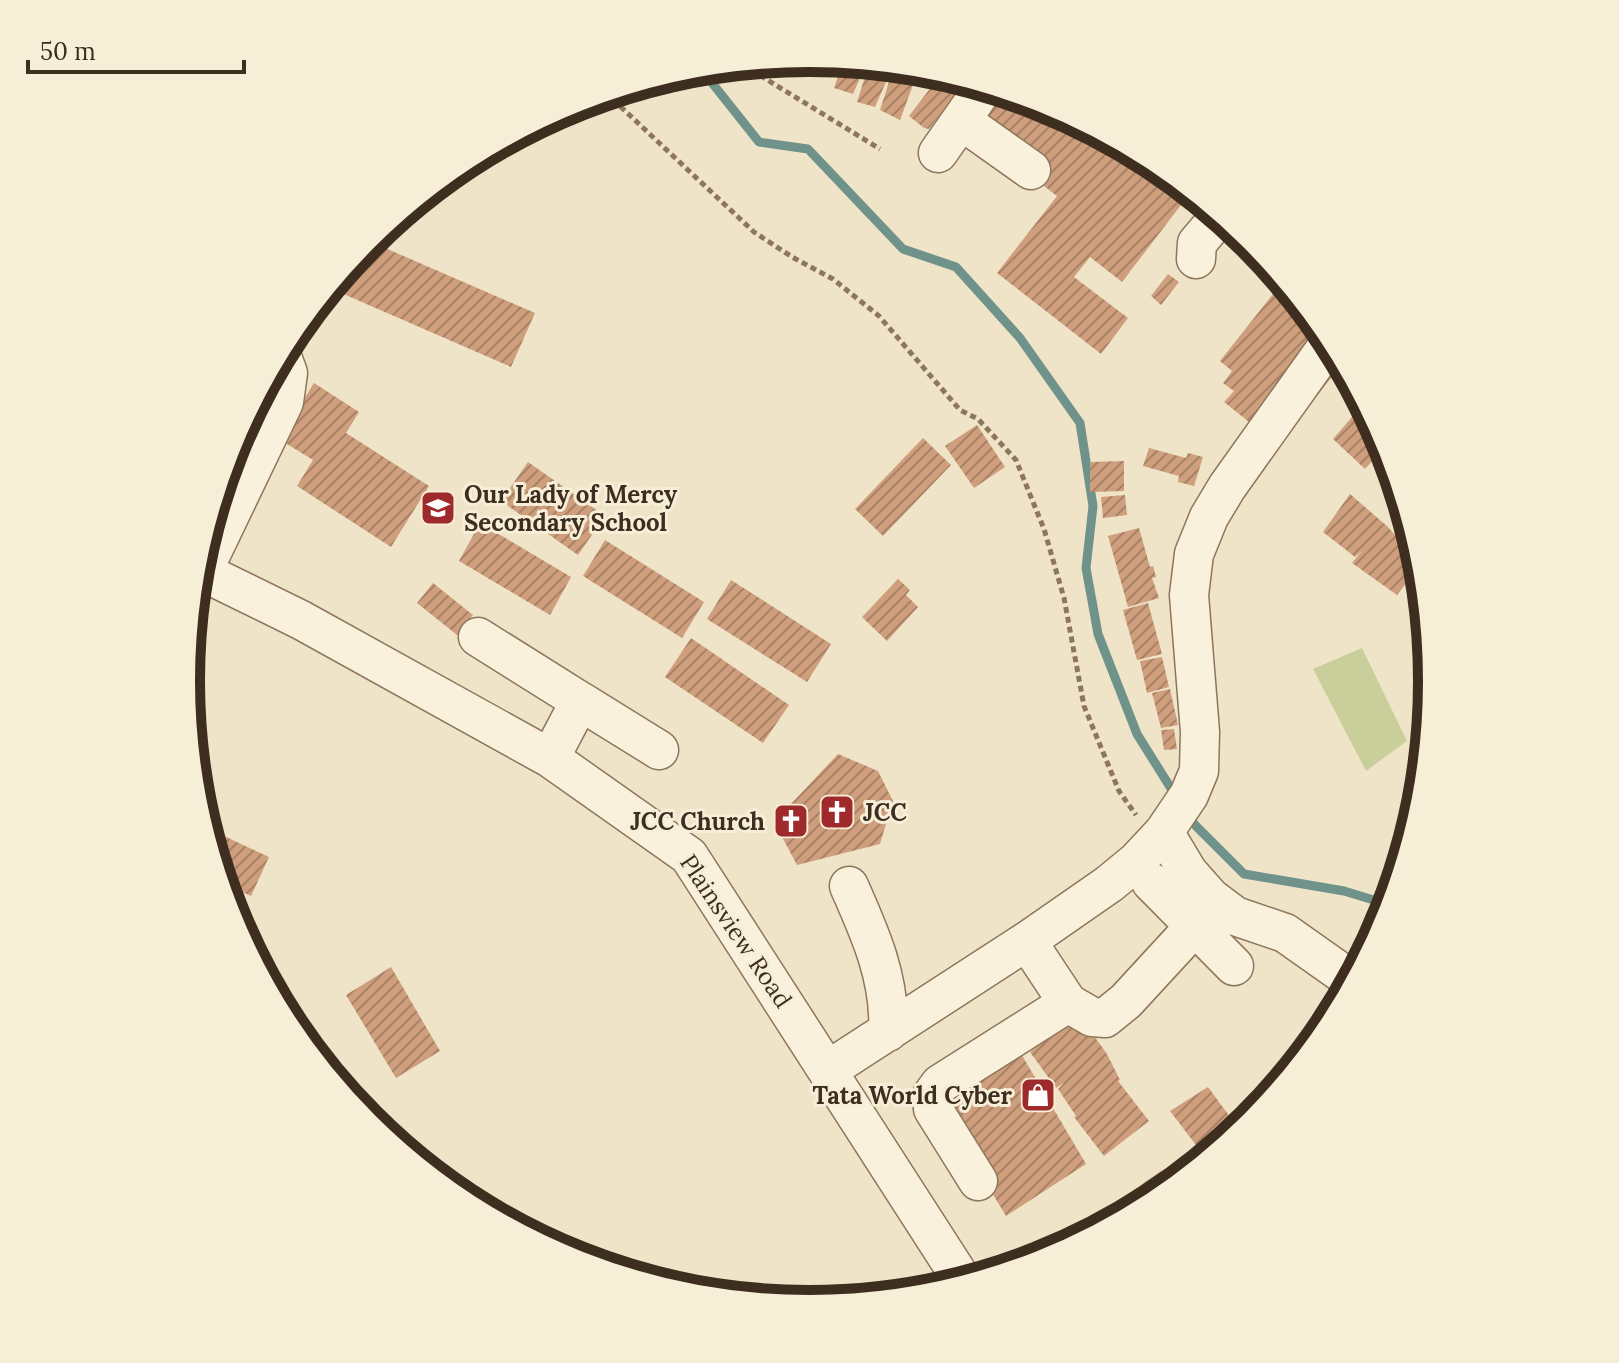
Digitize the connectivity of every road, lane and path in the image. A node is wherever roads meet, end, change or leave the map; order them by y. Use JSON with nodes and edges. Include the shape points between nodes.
{"nodes":[{"id":1,"x":758,"y":74,"type":"edge"},
{"id":2,"x":978,"y":96,"type":"edge"},
{"id":3,"x":616,"y":103,"type":"edge"},
{"id":4,"x":962,"y":121,"type":"junction"},
{"id":5,"x":880,"y":149,"type":"dead end"},
{"id":6,"x":938,"y":153,"type":"dead end"},
{"id":7,"x":1031,"y":170,"type":"dead end"},
{"id":8,"x":1213,"y":225,"type":"edge"},
{"id":9,"x":1196,"y":259,"type":"dead end"},
{"id":10,"x":1322,"y":353,"type":"edge"},
{"id":11,"x":287,"y":369,"type":"edge"},
{"id":12,"x":219,"y":531,"type":"edge"},
{"id":13,"x":210,"y":575,"type":"edge"},
{"id":14,"x":478,"y":637,"type":"dead end"},
{"id":15,"x":580,"y":701,"type":"junction"},
{"id":16,"x":659,"y":750,"type":"dead end"},
{"id":17,"x":550,"y":758,"type":"junction"},
{"id":18,"x":1159,"y":837,"type":"junction"},
{"id":19,"x":1151,"y":882,"type":"dead end"},
{"id":20,"x":849,"y":886,"type":"dead end"},
{"id":21,"x":1195,"y":926,"type":"junction"},
{"id":22,"x":1027,"y":941,"type":"junction"},
{"id":23,"x":1234,"y":966,"type":"dead end"},
{"id":24,"x":1343,"y":974,"type":"edge"},
{"id":25,"x":1068,"y":1003,"type":"junction"},
{"id":26,"x":888,"y":1032,"type":"junction"},
{"id":27,"x":828,"y":1070,"type":"junction"},
{"id":28,"x":978,"y":1181,"type":"dead end"},
{"id":29,"x":957,"y":1272,"type":"edge"}],
"edges":[{"from":1,"to":5,"type":"path"},
{"from":2,"to":4,"type":"street"},
{"from":3,"to":18,"type":"path","via":[[754,232],[833,279],[879,316],[960,410],[978,419],[1016,460],[1064,598],[1084,706],[1119,791]]},
{"from":4,"to":6,"type":"street"},
{"from":4,"to":7,"type":"street"},
{"from":8,"to":9,"type":"street","via":[[1197,243]]},
{"from":10,"to":18,"type":"street","via":[[1227,487],[1194,554],[1189,595],[1199,771]]},
{"from":11,"to":12,"type":"street","via":[[284,402]]},
{"from":13,"to":17,"type":"street","name":"Plainsview Road"},
{"from":14,"to":15,"type":"street"},
{"from":15,"to":16,"type":"street"},
{"from":15,"to":17,"type":"street"},
{"from":17,"to":27,"type":"street","name":"Plainsview Road","via":[[689,856]]},
{"from":18,"to":22,"type":"street","via":[[1109,884]]},
{"from":18,"to":24,"type":"street","via":[[1211,898],[1235,916],[1285,933]]},
{"from":19,"to":21,"type":"street"},
{"from":20,"to":26,"type":"street","via":[[873,941],[890,1007]]},
{"from":21,"to":23,"type":"street"},
{"from":21,"to":25,"type":"street","via":[[1105,1018]]},
{"from":22,"to":25,"type":"street"},
{"from":22,"to":26,"type":"street"},
{"from":25,"to":28,"type":"street","via":[[940,1084],[932,1095],[933,1109]]},
{"from":26,"to":27,"type":"street"},
{"from":27,"to":29,"type":"street","name":"Plainsview Road"}]}
